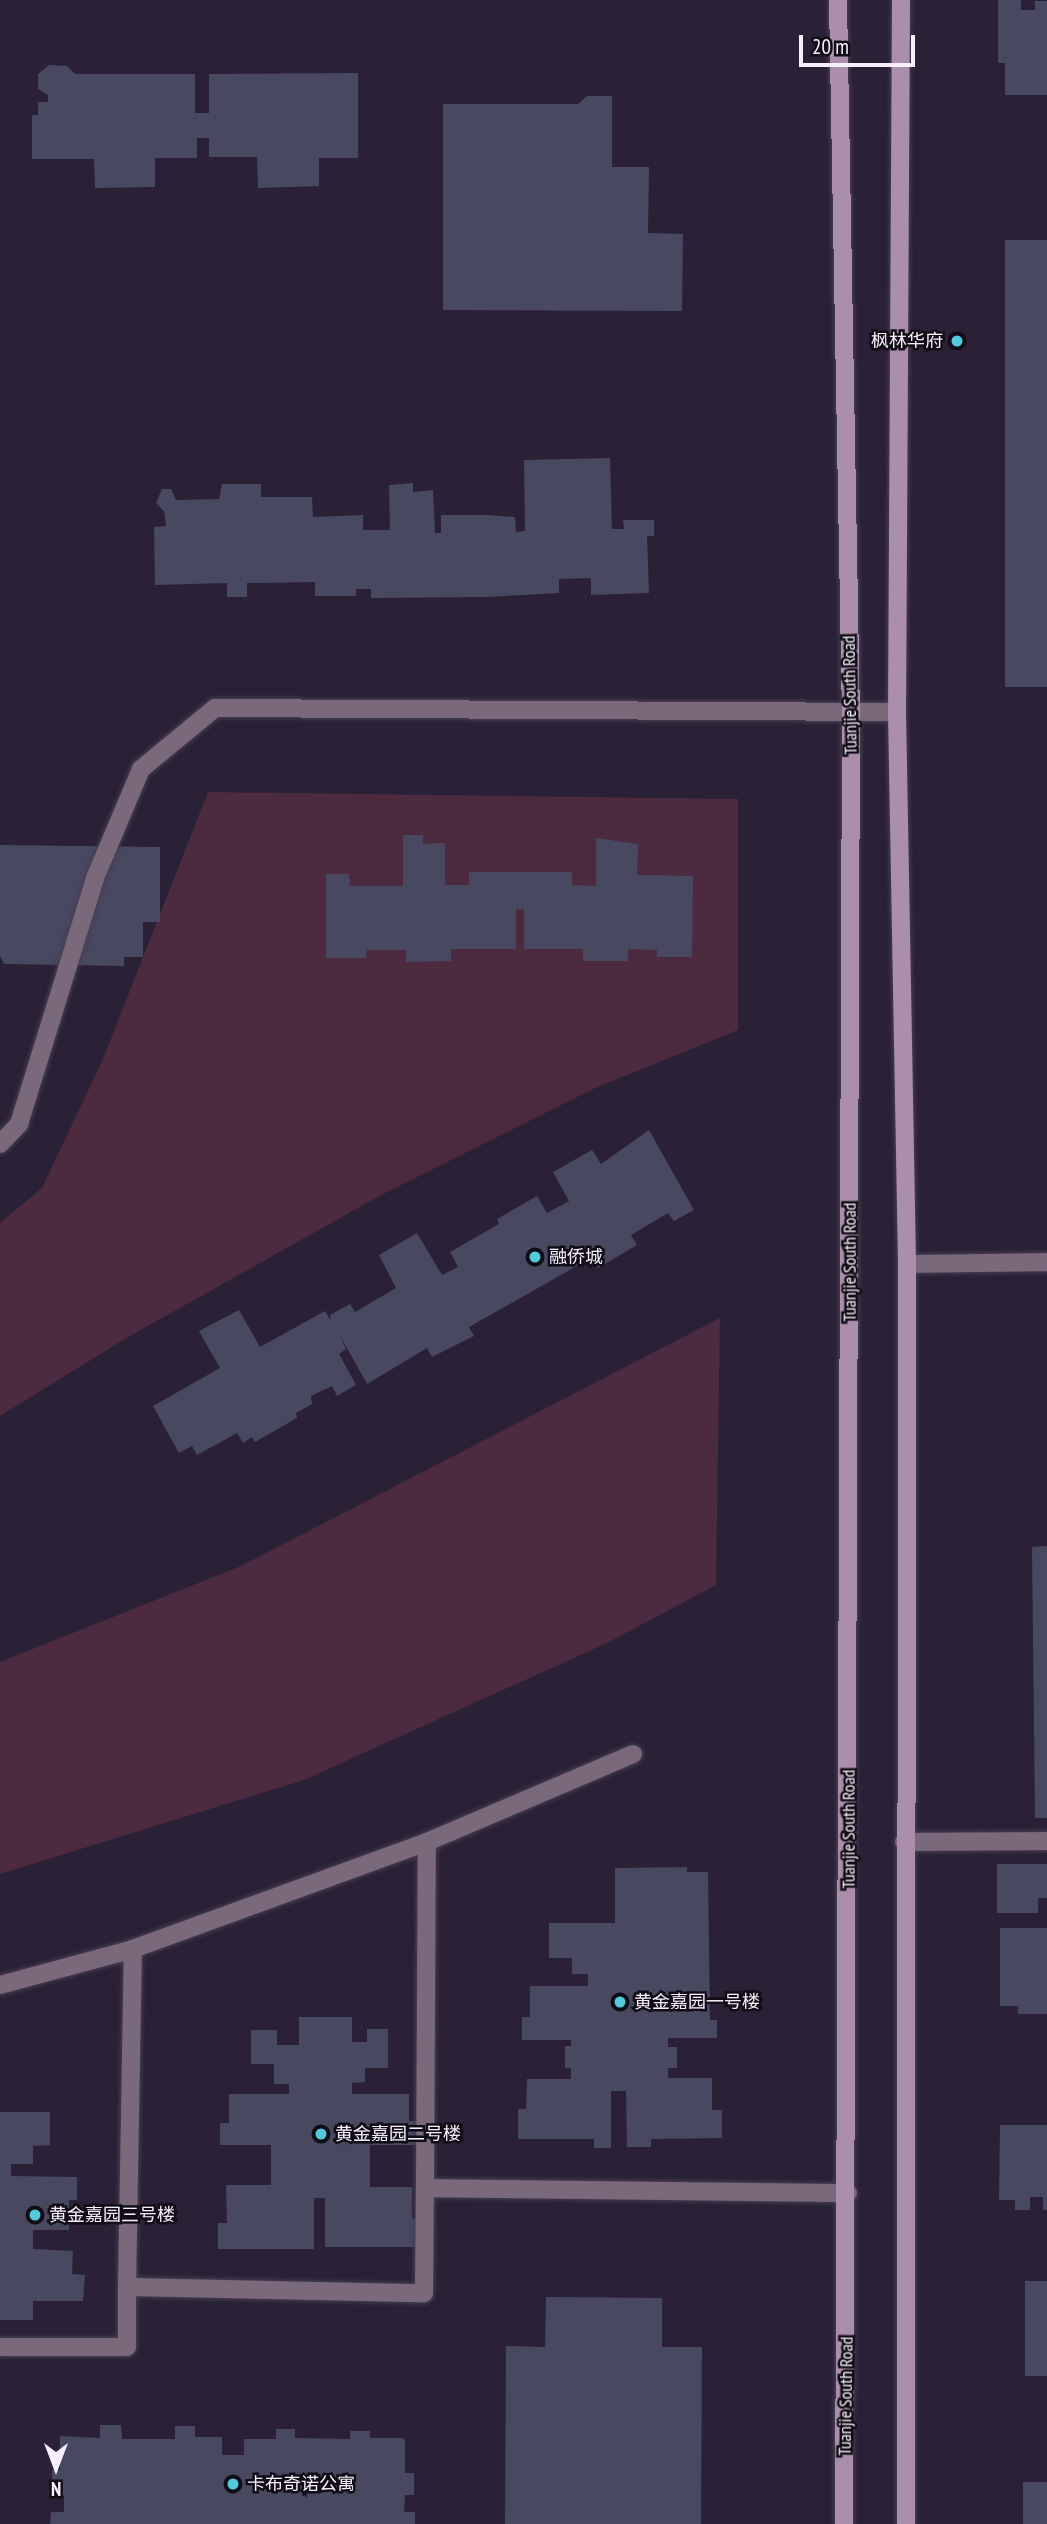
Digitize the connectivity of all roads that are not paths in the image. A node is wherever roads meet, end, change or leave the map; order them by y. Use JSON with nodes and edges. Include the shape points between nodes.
{"nodes":[{"id":1,"x":838,"y":0,"type":"edge"},
{"id":2,"x":901,"y":0,"type":"edge"},
{"id":3,"x":897,"y":712,"type":"junction"},
{"id":4,"x":851,"y":713,"type":"junction"},
{"id":5,"x":0,"y":1144,"type":"edge"},
{"id":6,"x":1047,"y":1262,"type":"edge"},
{"id":7,"x":907,"y":1264,"type":"junction"},
{"id":8,"x":633,"y":1754,"type":"dead end"},
{"id":9,"x":1047,"y":1841,"type":"edge"},
{"id":10,"x":428,"y":1842,"type":"junction"},
{"id":11,"x":904,"y":1842,"type":"junction"},
{"id":12,"x":133,"y":1949,"type":"junction"},
{"id":13,"x":0,"y":1985,"type":"edge"},
{"id":14,"x":425,"y":2188,"type":"junction"},
{"id":15,"x":848,"y":2193,"type":"junction"},
{"id":16,"x":127,"y":2287,"type":"junction"},
{"id":17,"x":0,"y":2347,"type":"edge"},
{"id":18,"x":845,"y":2524,"type":"edge"},
{"id":19,"x":906,"y":2524,"type":"edge"}],
"edges":[{"from":1,"to":4,"type":"main road","name":"Tuanjie South Road"},
{"from":2,"to":3,"type":"main road"},
{"from":3,"to":4,"type":"street"},
{"from":3,"to":7,"type":"main road"},
{"from":4,"to":5,"type":"street","via":[[215,708],[141,769],[95,878],[19,1125]]},
{"from":4,"to":15,"type":"main road","name":"Tuanjie South Road"},
{"from":6,"to":7,"type":"street"},
{"from":7,"to":11,"type":"main road"},
{"from":8,"to":10,"type":"street"},
{"from":9,"to":11,"type":"street"},
{"from":10,"to":12,"type":"street"},
{"from":10,"to":14,"type":"street"},
{"from":11,"to":19,"type":"main road"},
{"from":12,"to":13,"type":"street"},
{"from":12,"to":16,"type":"street"},
{"from":14,"to":15,"type":"street"},
{"from":14,"to":16,"type":"street","via":[[424,2293]]},
{"from":15,"to":18,"type":"main road","name":"Tuanjie South Road"},
{"from":16,"to":17,"type":"street","via":[[127,2347]]}]}
